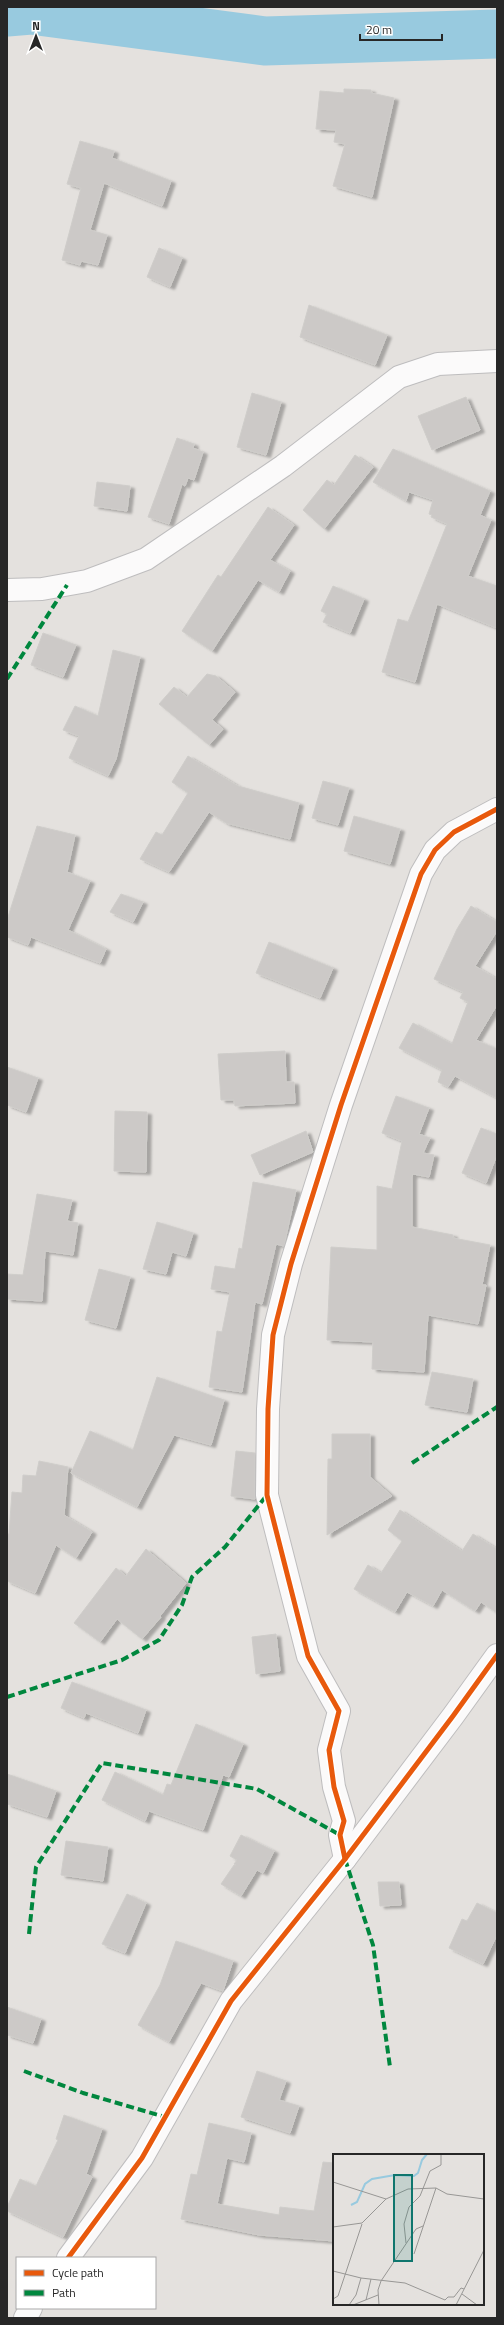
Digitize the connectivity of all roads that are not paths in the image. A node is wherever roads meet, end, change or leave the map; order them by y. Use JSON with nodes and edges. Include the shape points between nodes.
{"nodes":[{"id":1,"x":497,"y":361,"type":"edge"},
{"id":2,"x":7,"y":590,"type":"edge"},
{"id":3,"x":497,"y":809,"type":"edge"},
{"id":4,"x":497,"y":1655,"type":"edge"},
{"id":5,"x":345,"y":1859,"type":"junction"},
{"id":6,"x":69,"y":2257,"type":"edge"},
{"id":7,"x":31,"y":2309,"type":"edge"},
{"id":8,"x":25,"y":2318,"type":"edge"}],
"edges":[{"from":1,"to":2,"type":"street","via":[[438,364],[398,377],[283,466],[146,559],[87,581],[42,589]]},
{"from":3,"to":5,"type":"street","via":[[454,832],[435,850],[420,874],[341,1105],[291,1264],[273,1335],[268,1409],[267,1495],[308,1656],[339,1711],[329,1750],[334,1787],[344,1821],[340,1835]]},
{"from":4,"to":5,"type":"street"},
{"from":5,"to":6,"type":"street","via":[[231,2001],[142,2158]]},
{"from":7,"to":8,"type":"street"}]}
